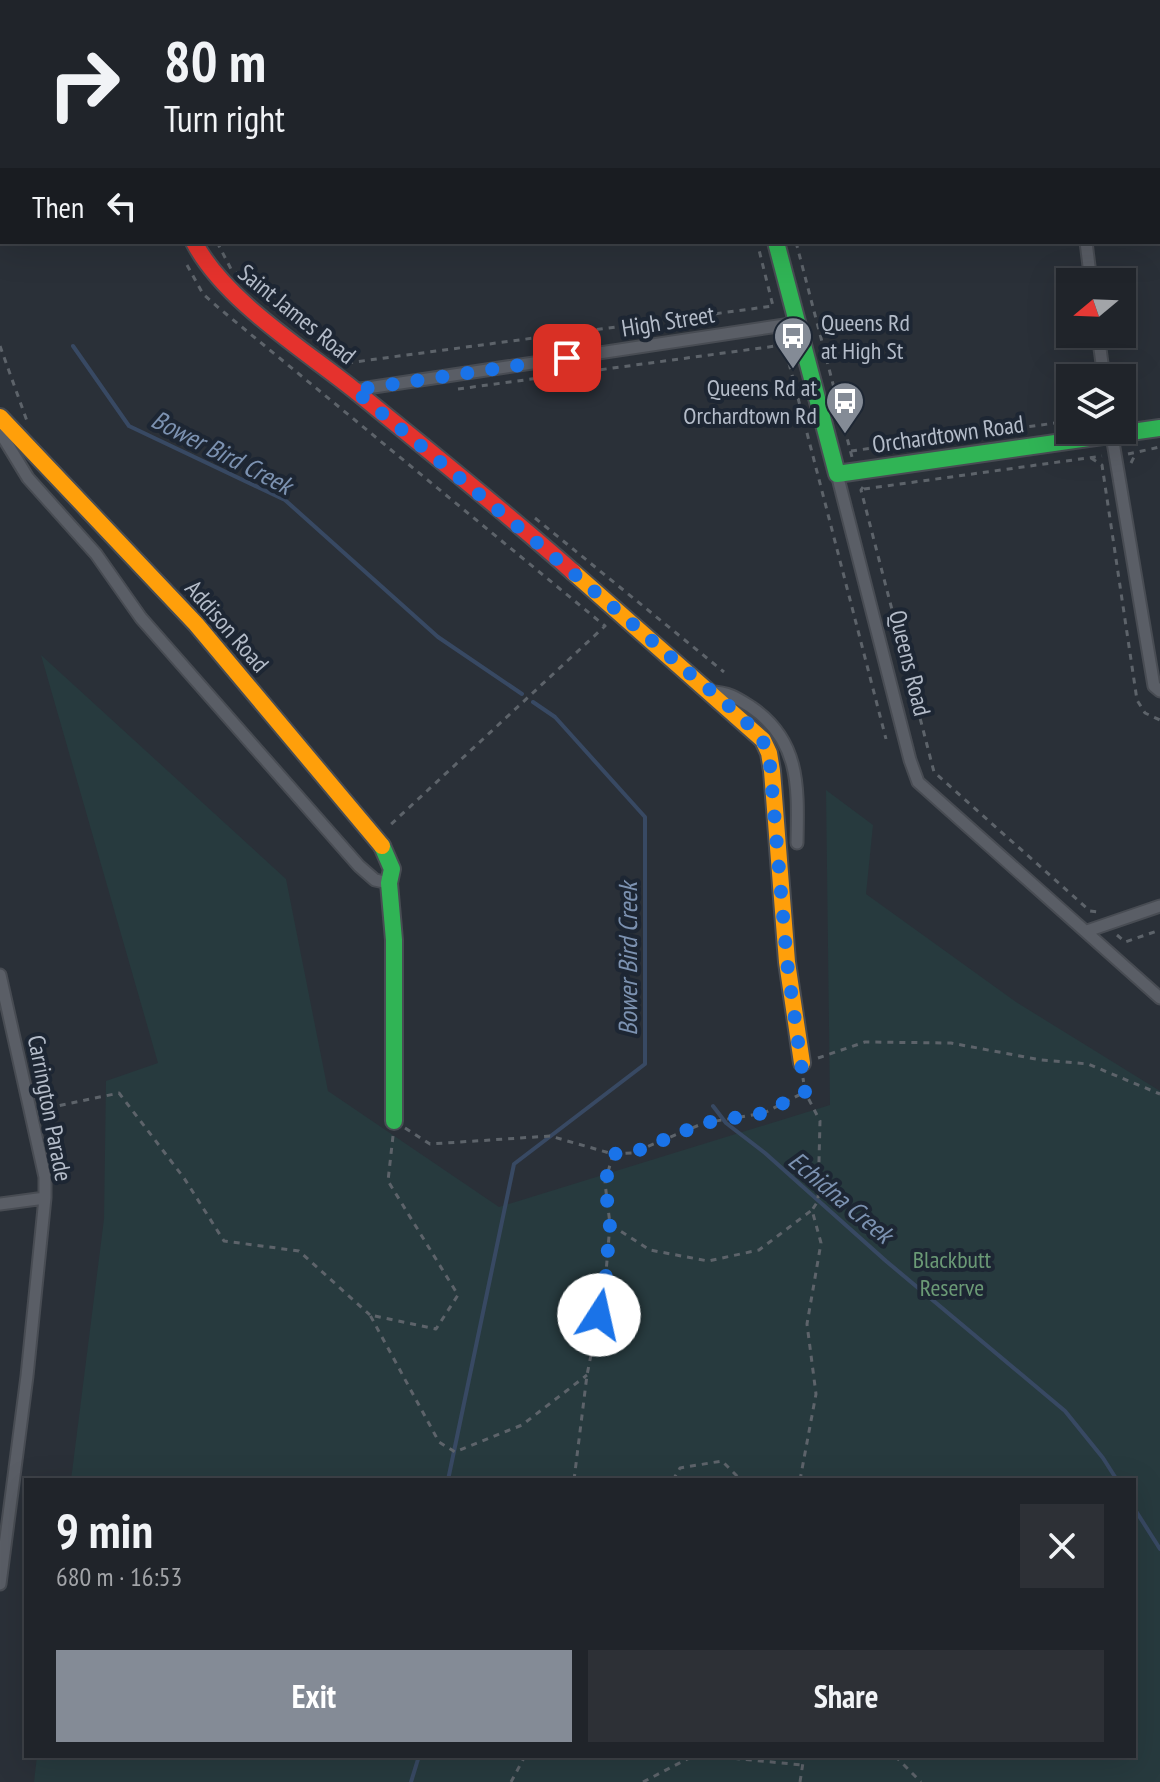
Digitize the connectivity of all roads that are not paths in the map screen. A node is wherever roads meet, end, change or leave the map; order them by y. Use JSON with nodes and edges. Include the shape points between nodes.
{"nodes":[{"id":1,"x":195,"y":244,"type":"edge"},
{"id":2,"x":777,"y":244,"type":"edge"},
{"id":3,"x":1086,"y":244,"type":"edge"},
{"id":4,"x":1089,"y":268,"type":"edge"},
{"id":5,"x":798,"y":323,"type":"junction"},
{"id":6,"x":354,"y":390,"type":"junction"},
{"id":7,"x":0,"y":417,"type":"edge"},
{"id":8,"x":1160,"y":428,"type":"edge"},
{"id":9,"x":1136,"y":430,"type":"edge"},
{"id":10,"x":0,"y":432,"type":"edge"},
{"id":11,"x":1056,"y":441,"type":"edge"},
{"id":12,"x":1114,"y":444,"type":"edge"},
{"id":13,"x":837,"y":474,"type":"junction"},
{"id":14,"x":1160,"y":691,"type":"edge"},
{"id":15,"x":711,"y":692,"type":"junction"},
{"id":16,"x":797,"y":843,"type":"dead end"},
{"id":17,"x":389,"y":883,"type":"junction"},
{"id":18,"x":1160,"y":906,"type":"edge"},
{"id":19,"x":1087,"y":931,"type":"junction"},
{"id":20,"x":0,"y":975,"type":"edge"},
{"id":21,"x":1160,"y":998,"type":"edge"},
{"id":22,"x":802,"y":1063,"type":"road end"},
{"id":23,"x":394,"y":1121,"type":"road end"},
{"id":24,"x":45,"y":1198,"type":"junction"},
{"id":25,"x":0,"y":1204,"type":"edge"},
{"id":26,"x":0,"y":1584,"type":"edge"}],
"edges":[{"from":1,"to":6,"type":"street","name":"Saint James Road","via":[[228,290]]},
{"from":2,"to":5,"type":"street","name":"Queens Road"},
{"from":3,"to":4,"type":"street"},
{"from":5,"to":6,"type":"street","name":"High Street"},
{"from":5,"to":13,"type":"street","name":"Queens Road"},
{"from":6,"to":15,"type":"street","name":"Saint James Road"},
{"from":7,"to":17,"type":"street","name":"Addison Road","via":[[196,624],[376,839],[392,869]]},
{"from":8,"to":9,"type":"street","name":"Orchardtown Road"},
{"from":10,"to":17,"type":"street","via":[[28,478],[96,554],[141,618],[359,866],[375,880]]},
{"from":11,"to":13,"type":"street","name":"Orchardtown Road"},
{"from":12,"to":14,"type":"street","via":[[1154,686]]},
{"from":13,"to":19,"type":"street","name":"Queens Road","via":[[918,782]]},
{"from":15,"to":16,"type":"street","name":"Saint James Road","via":[[734,695],[784,739],[792,759]]},
{"from":15,"to":22,"type":"street","name":"Saint James Road","via":[[763,740],[769,753],[787,962]]},
{"from":17,"to":23,"type":"street","name":"Addison Road"},
{"from":18,"to":19,"type":"street"},
{"from":19,"to":21,"type":"street","name":"Queens Road"},
{"from":20,"to":24,"type":"street","name":"Carrington Parade","via":[[45,1177]]},
{"from":24,"to":25,"type":"street"},
{"from":24,"to":26,"type":"street","name":"Carrington Parade"}]}
